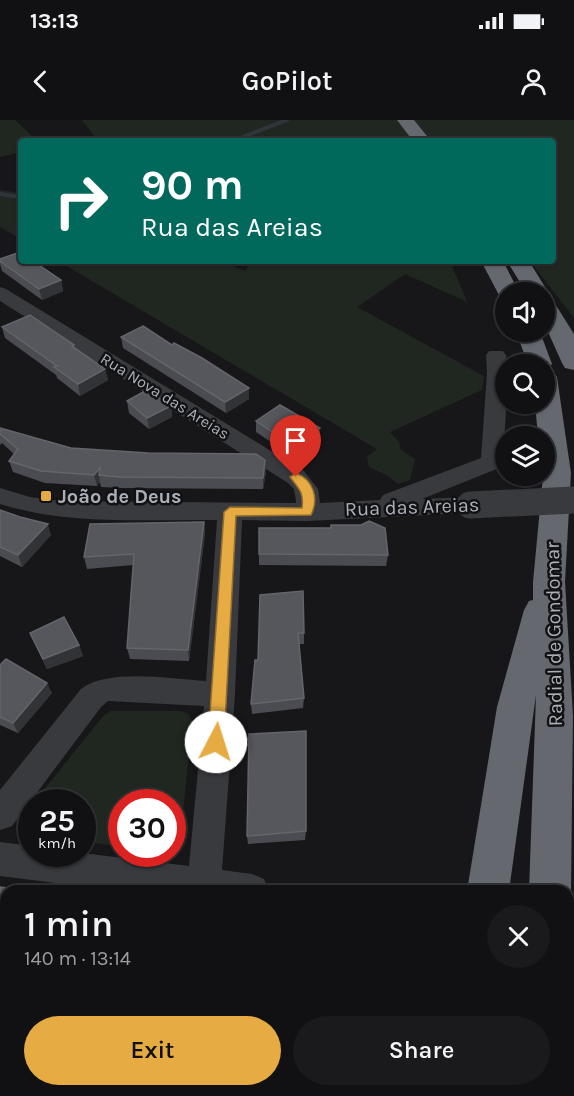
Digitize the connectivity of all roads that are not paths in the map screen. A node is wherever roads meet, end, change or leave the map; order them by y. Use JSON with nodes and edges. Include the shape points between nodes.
{"nodes":[{"id":1,"x":398,"y":124,"type":"edge"},
{"id":2,"x":418,"y":138,"type":"edge"},
{"id":3,"x":494,"y":264,"type":"edge"},
{"id":4,"x":520,"y":264,"type":"edge"},
{"id":5,"x":503,"y":282,"type":"edge"},
{"id":6,"x":531,"y":282,"type":"edge"},
{"id":7,"x":0,"y":293,"type":"edge"},
{"id":8,"x":555,"y":321,"type":"edge"},
{"id":9,"x":574,"y":363,"type":"edge"},
{"id":10,"x":495,"y":394,"type":"edge"},
{"id":11,"x":549,"y":414,"type":"edge"},
{"id":12,"x":0,"y":496,"type":"edge"},
{"id":13,"x":574,"y":500,"type":"edge"},
{"id":14,"x":372,"y":509,"type":"junction"},
{"id":15,"x":230,"y":512,"type":"junction"},
{"id":16,"x":307,"y":512,"type":"junction"},
{"id":17,"x":549,"y":582,"type":"junction"},
{"id":18,"x":220,"y":694,"type":"junction"},
{"id":19,"x":0,"y":815,"type":"edge"},
{"id":20,"x":0,"y":859,"type":"edge"},
{"id":21,"x":204,"y":884,"type":"junction"},
{"id":22,"x":211,"y":885,"type":"edge"},
{"id":23,"x":489,"y":885,"type":"edge"},
{"id":24,"x":550,"y":885,"type":"edge"}],
"edges":[{"from":1,"to":2,"type":"highway"},
{"from":3,"to":5,"type":"highway"},
{"from":4,"to":6,"type":"highway"},
{"from":7,"to":16,"type":"street","name":"Rua Nova das Areias","via":[[296,477],[305,485],[309,497]]},
{"from":8,"to":9,"type":"highway"},
{"from":10,"to":14,"type":"street","via":[[496,448],[491,463]]},
{"from":11,"to":17,"type":"highway","name":"Radial de Gondomar","via":[[557,473]]},
{"from":12,"to":15,"type":"street","name":"Rua das Areias","via":[[61,510]]},
{"from":13,"to":14,"type":"street","name":"Rua das Areias","bridge":true},
{"from":14,"to":16,"type":"street","name":"Rua das Areias"},
{"from":15,"to":16,"type":"street","name":"Rua das Areias"},
{"from":15,"to":18,"type":"street"},
{"from":17,"to":23,"type":"highway","via":[[515,707]]},
{"from":17,"to":24,"type":"highway","name":"Radial de Gondomar","via":[[555,716]]},
{"from":18,"to":19,"type":"street","via":[[100,691]]},
{"from":18,"to":21,"type":"street"},
{"from":20,"to":21,"type":"street"},
{"from":21,"to":22,"type":"street"}]}
